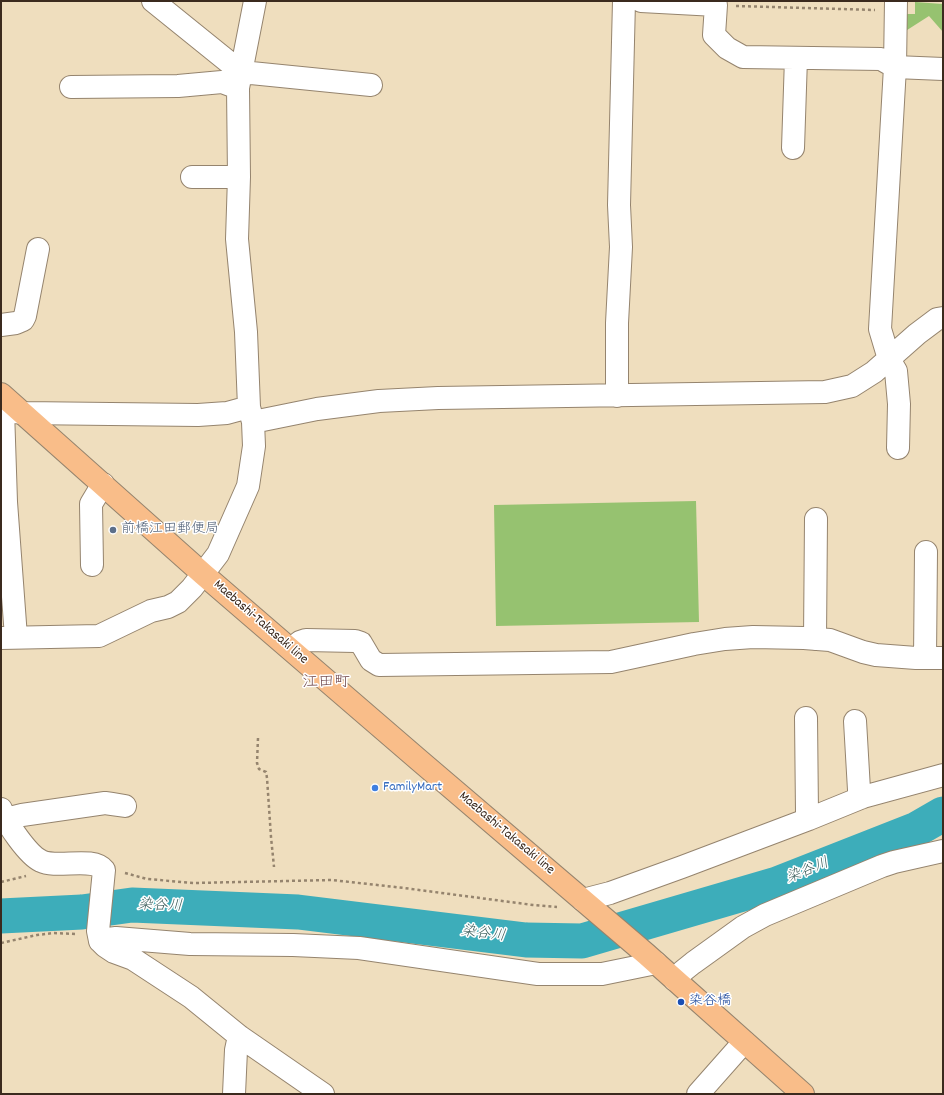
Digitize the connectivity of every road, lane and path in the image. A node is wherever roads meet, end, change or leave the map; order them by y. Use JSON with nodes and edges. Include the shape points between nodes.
{"nodes":[{"id":1,"x":153,"y":1,"type":"edge"},
{"id":2,"x":255,"y":1,"type":"edge"},
{"id":3,"x":624,"y":1,"type":"edge"},
{"id":4,"x":652,"y":1,"type":"edge"},
{"id":5,"x":716,"y":5,"type":"junction"},
{"id":6,"x":896,"y":6,"type":"edge"},
{"id":7,"x":796,"y":58,"type":"junction"},
{"id":8,"x":895,"y":67,"type":"junction"},
{"id":9,"x":943,"y":69,"type":"edge"},
{"id":10,"x":239,"y":80,"type":"junction"},
{"id":11,"x":371,"y":85,"type":"dead end"},
{"id":12,"x":71,"y":87,"type":"dead end"},
{"id":13,"x":793,"y":148,"type":"dead end"},
{"id":14,"x":192,"y":177,"type":"dead end"},
{"id":15,"x":239,"y":177,"type":"junction"},
{"id":16,"x":38,"y":249,"type":"dead end"},
{"id":17,"x":943,"y":318,"type":"edge"},
{"id":18,"x":1,"y":325,"type":"edge"},
{"id":19,"x":889,"y":359,"type":"junction"},
{"id":20,"x":617,"y":396,"type":"junction"},
{"id":21,"x":7,"y":407,"type":"edge"},
{"id":22,"x":251,"y":414,"type":"junction"},
{"id":23,"x":898,"y":448,"type":"dead end"},
{"id":24,"x":103,"y":484,"type":"junction"},
{"id":25,"x":816,"y":519,"type":"dead end"},
{"id":26,"x":926,"y":552,"type":"dead end"},
{"id":27,"x":92,"y":565,"type":"dead end"},
{"id":28,"x":203,"y":574,"type":"junction"},
{"id":29,"x":9,"y":638,"type":"edge"},
{"id":30,"x":815,"y":639,"type":"junction"},
{"id":31,"x":291,"y":649,"type":"junction"},
{"id":32,"x":934,"y":658,"type":"edge"},
{"id":33,"x":806,"y":718,"type":"dead end"},
{"id":34,"x":855,"y":722,"type":"dead end"},
{"id":35,"x":258,"y":738,"type":"dead end"},
{"id":36,"x":943,"y":774,"type":"edge"},
{"id":37,"x":863,"y":797,"type":"junction"},
{"id":38,"x":125,"y":806,"type":"dead end"},
{"id":39,"x":4,"y":816,"type":"edge"},
{"id":40,"x":809,"y":819,"type":"junction"},
{"id":41,"x":943,"y":851,"type":"edge"},
{"id":42,"x":274,"y":866,"type":"dead end"},
{"id":43,"x":102,"y":870,"type":"junction"},
{"id":44,"x":589,"y":905,"type":"junction"},
{"id":45,"x":559,"y":907,"type":"dead end"},
{"id":46,"x":99,"y":936,"type":"junction"},
{"id":47,"x":1,"y":943,"type":"edge"},
{"id":48,"x":651,"y":958,"type":"junction"},
{"id":49,"x":675,"y":980,"type":"junction"},
{"id":50,"x":239,"y":1036,"type":"junction"},
{"id":51,"x":744,"y":1042,"type":"junction"},
{"id":52,"x":234,"y":1094,"type":"edge"},
{"id":53,"x":323,"y":1094,"type":"edge"},
{"id":54,"x":698,"y":1094,"type":"edge"},
{"id":55,"x":803,"y":1094,"type":"edge"}],
"edges":[{"from":1,"to":10,"type":"street"},
{"from":2,"to":10,"type":"street"},
{"from":3,"to":20,"type":"street"},
{"from":4,"to":5,"type":"street"},
{"from":5,"to":6,"type":"path"},
{"from":5,"to":7,"type":"street","via":[[714,35],[726,48],[743,57]]},
{"from":6,"to":8,"type":"street"},
{"from":7,"to":8,"type":"street","via":[[881,59]]},
{"from":7,"to":13,"type":"street"},
{"from":8,"to":9,"type":"street"},
{"from":8,"to":19,"type":"street","via":[[880,329]]},
{"from":10,"to":11,"type":"street"},
{"from":10,"to":12,"type":"street","via":[[178,86]]},
{"from":10,"to":15,"type":"street"},
{"from":14,"to":15,"type":"street"},
{"from":15,"to":22,"type":"street","via":[[237,239]]},
{"from":16,"to":18,"type":"street","via":[[25,316],[16,323]]},
{"from":17,"to":19,"type":"street","via":[[937,319],[917,334]]},
{"from":19,"to":20,"type":"street","via":[[852,386],[825,392]]},
{"from":19,"to":23,"type":"street","via":[[896,371],[899,397]]},
{"from":20,"to":22,"type":"street","via":[[438,398]]},
{"from":21,"to":22,"type":"street","via":[[198,415]]},
{"from":21,"to":24,"type":"main road","name":"Maebashi-Takasaki line"},
{"from":21,"to":29,"type":"street"},
{"from":22,"to":28,"type":"street","via":[[254,446],[248,486],[218,554]]},
{"from":24,"to":27,"type":"street","via":[[91,504]]},
{"from":24,"to":28,"type":"main road","name":"Maebashi-Takasaki line"},
{"from":25,"to":30,"type":"street"},
{"from":26,"to":32,"type":"street"},
{"from":28,"to":29,"type":"street","via":[[178,602],[151,611],[99,636]]},
{"from":28,"to":31,"type":"main road","name":"Maebashi-Takasaki line"},
{"from":30,"to":31,"type":"street","via":[[725,639],[611,662],[379,665],[371,660],[361,643],[355,641],[306,640]]},
{"from":30,"to":32,"type":"street","via":[[830,640],[876,655]]},
{"from":31,"to":44,"type":"main road","name":"Maebashi-Takasaki line"},
{"from":33,"to":40,"type":"street"},
{"from":34,"to":37,"type":"street","via":[[859,790]]},
{"from":35,"to":42,"type":"path","via":[[257,763],[268,778]]},
{"from":36,"to":37,"type":"street"},
{"from":37,"to":40,"type":"street"},
{"from":38,"to":39,"type":"street","via":[[105,804],[14,817]]},
{"from":39,"to":43,"type":"street","via":[[20,840],[41,862],[90,863]]},
{"from":40,"to":44,"type":"street","via":[[610,893]]},
{"from":41,"to":49,"type":"street","via":[[882,866],[765,915],[699,958]]},
{"from":43,"to":45,"type":"path","via":[[113,870],[147,879],[194,883],[332,880]]},
{"from":43,"to":46,"type":"street"},
{"from":44,"to":48,"type":"main road"},
{"from":46,"to":47,"type":"path","via":[[54,933]]},
{"from":46,"to":48,"type":"street","via":[[108,939],[190,944],[359,948],[538,974],[602,974]]},
{"from":46,"to":50,"type":"street","via":[[105,946],[133,959],[191,997]]},
{"from":48,"to":49,"type":"main road"},
{"from":49,"to":51,"type":"main road"},
{"from":50,"to":52,"type":"street"},
{"from":50,"to":53,"type":"street"},
{"from":51,"to":54,"type":"street"},
{"from":51,"to":55,"type":"main road"}]}
